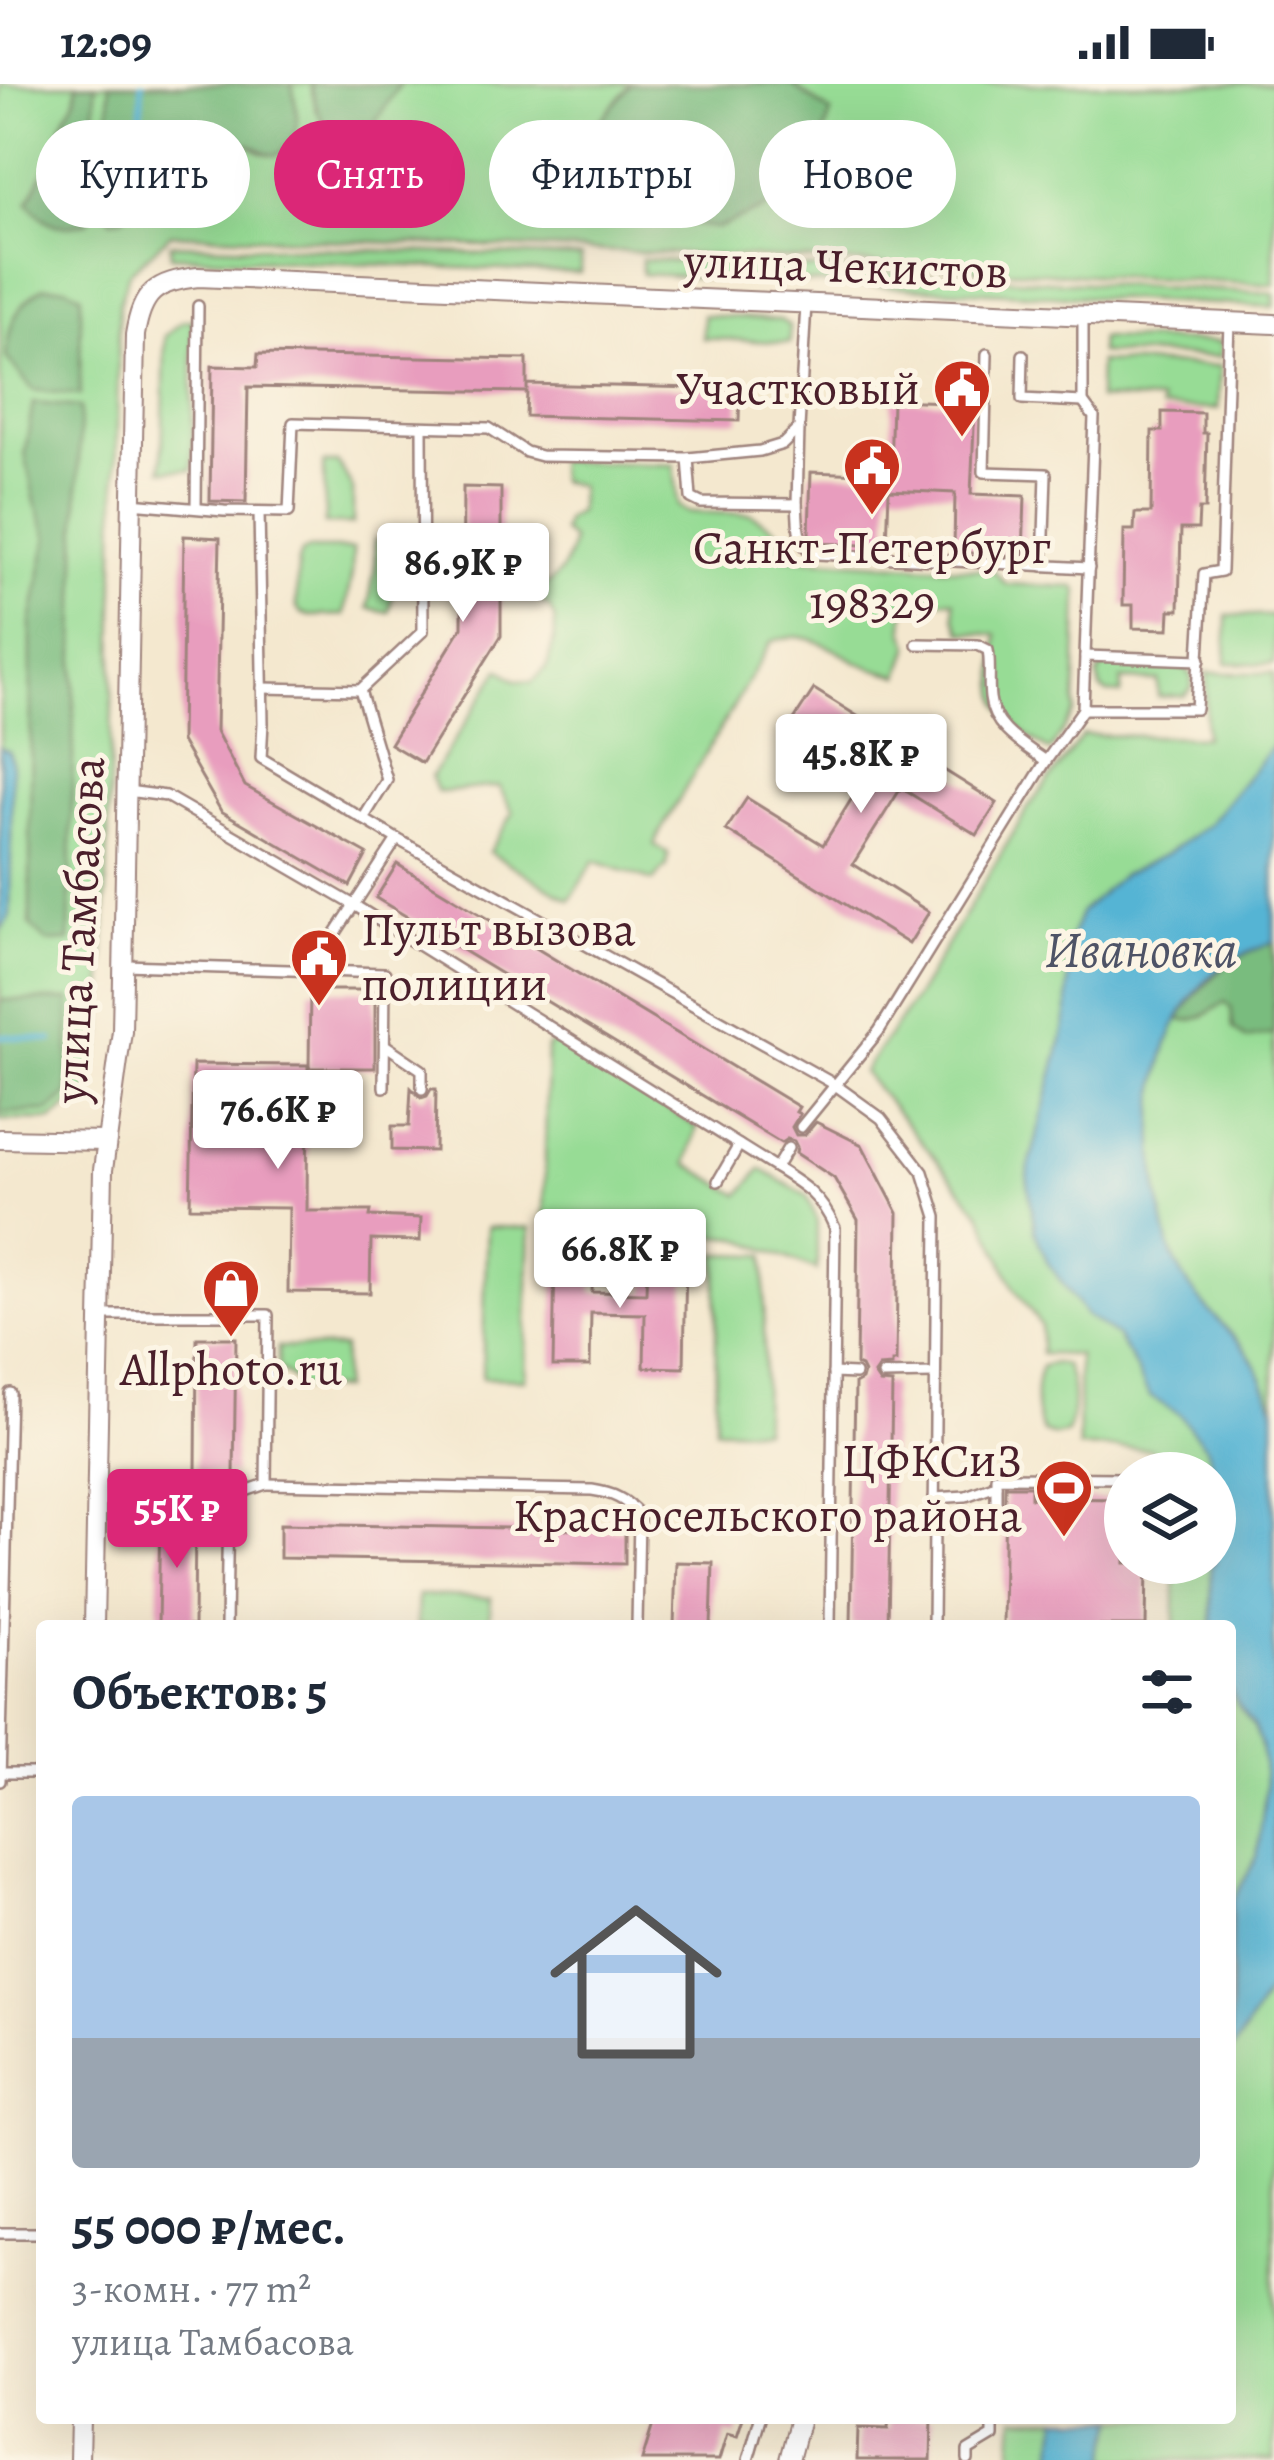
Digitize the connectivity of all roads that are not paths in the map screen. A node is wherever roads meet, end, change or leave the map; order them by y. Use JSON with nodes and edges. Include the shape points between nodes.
{"nodes":[{"id":1,"x":198,"y":277,"type":"joint"},
{"id":2,"x":806,"y":304,"type":"junction"},
{"id":3,"x":198,"y":306,"type":"dead end"},
{"id":4,"x":1083,"y":316,"type":"junction"},
{"id":5,"x":1229,"y":322,"type":"junction"},
{"id":6,"x":1274,"y":324,"type":"edge"},
{"id":7,"x":987,"y":354,"type":"dead end"},
{"id":8,"x":1023,"y":356,"type":"dead end"},
{"id":9,"x":1083,"y":402,"type":"junction"},
{"id":10,"x":422,"y":427,"type":"junction"},
{"id":11,"x":800,"y":428,"type":"junction"},
{"id":12,"x":688,"y":458,"type":"junction"},
{"id":13,"x":131,"y":503,"type":"junction"},
{"id":14,"x":797,"y":503,"type":"junction"},
{"id":15,"x":196,"y":508,"type":"junction"},
{"id":16,"x":259,"y":512,"type":"junction"},
{"id":17,"x":1043,"y":566,"type":"junction"},
{"id":18,"x":1089,"y":568,"type":"junction"},
{"id":19,"x":917,"y":644,"type":"dead end"},
{"id":20,"x":1085,"y":656,"type":"junction"},
{"id":21,"x":1200,"y":660,"type":"junction"},
{"id":22,"x":262,"y":688,"type":"junction"},
{"id":23,"x":360,"y":690,"type":"junction"},
{"id":24,"x":1083,"y":709,"type":"junction"},
{"id":25,"x":1046,"y":761,"type":"junction"},
{"id":26,"x":127,"y":791,"type":"junction"},
{"id":27,"x":363,"y":818,"type":"junction"},
{"id":28,"x":397,"y":838,"type":"junction"},
{"id":29,"x":354,"y":905,"type":"junction"},
{"id":30,"x":124,"y":965,"type":"junction"},
{"id":31,"x":311,"y":970,"type":"junction"},
{"id":32,"x":385,"y":1046,"type":"junction"},
{"id":33,"x":834,"y":1084,"type":"junction"},
{"id":34,"x":384,"y":1087,"type":"dead end"},
{"id":35,"x":422,"y":1089,"type":"dead end"},
{"id":36,"x":801,"y":1126,"type":"dead end"},
{"id":37,"x":0,"y":1139,"type":"edge"},
{"id":38,"x":105,"y":1141,"type":"junction"},
{"id":39,"x":739,"y":1145,"type":"junction"},
{"id":40,"x":788,"y":1148,"type":"dead end"},
{"id":41,"x":776,"y":1168,"type":"junction"},
{"id":42,"x":718,"y":1181,"type":"dead end"},
{"id":43,"x":98,"y":1315,"type":"junction"},
{"id":44,"x":833,"y":1373,"type":"junction"},
{"id":45,"x":855,"y":1374,"type":"dead end"},
{"id":46,"x":934,"y":1374,"type":"junction"},
{"id":47,"x":883,"y":1375,"type":"dead end"},
{"id":48,"x":10,"y":1393,"type":"dead end"},
{"id":49,"x":1104,"y":1478,"type":"edge"},
{"id":50,"x":266,"y":1484,"type":"junction"},
{"id":51,"x":996,"y":1484,"type":"junction"},
{"id":52,"x":97,"y":1496,"type":"junction"},
{"id":53,"x":228,"y":1497,"type":"junction"},
{"id":54,"x":934,"y":1498,"type":"junction"},
{"id":55,"x":995,"y":1503,"type":"dead end"},
{"id":56,"x":94,"y":1620,"type":"edge"},
{"id":57,"x":226,"y":1620,"type":"edge"},
{"id":58,"x":637,"y":1620,"type":"edge"},
{"id":59,"x":830,"y":1620,"type":"edge"},
{"id":60,"x":933,"y":1620,"type":"edge"},
{"id":61,"x":36,"y":1773,"type":"edge"},
{"id":62,"x":0,"y":1775,"type":"edge"},
{"id":63,"x":0,"y":2232,"type":"edge"},
{"id":64,"x":36,"y":2233,"type":"edge"},
{"id":65,"x":80,"y":2424,"type":"edge"},
{"id":66,"x":758,"y":2424,"type":"edge"},
{"id":67,"x":799,"y":2424,"type":"edge"},
{"id":68,"x":993,"y":2424,"type":"edge"},
{"id":69,"x":79,"y":2460,"type":"edge"},
{"id":70,"x":748,"y":2460,"type":"edge"},
{"id":71,"x":790,"y":2460,"type":"edge"},
{"id":72,"x":968,"y":2460,"type":"edge"}],
"edges":[{"from":1,"to":2,"type":"street","name":"улица Чекистов"},
{"from":1,"to":13,"type":"street","name":"улица Тамбасова","via":[[158,288],[139,313]]},
{"from":2,"to":4,"type":"street","name":"улица Чекистов"},
{"from":2,"to":11,"type":"lane"},
{"from":3,"to":15,"type":"lane"},
{"from":4,"to":5,"type":"street","name":"улица Чекистов"},
{"from":4,"to":9,"type":"lane"},
{"from":5,"to":6,"type":"street","name":"улица Чекистов"},
{"from":5,"to":21,"type":"lane","via":[[1221,571],[1204,574]]},
{"from":7,"to":17,"type":"lane","via":[[984,472],[1046,474]]},
{"from":8,"to":9,"type":"lane","via":[[1022,399]]},
{"from":9,"to":18,"type":"lane","via":[[1094,417]]},
{"from":10,"to":12,"type":"lane","via":[[489,428],[541,456]]},
{"from":10,"to":16,"type":"lane","via":[[292,423],[289,512]]},
{"from":10,"to":23,"type":"lane","via":[[423,631]]},
{"from":11,"to":12,"type":"lane","via":[[760,451]]},
{"from":11,"to":14,"type":"lane"},
{"from":12,"to":14,"type":"lane","via":[[691,498]]},
{"from":13,"to":15,"type":"lane"},
{"from":13,"to":26,"type":"street","name":"улица Тамбасова"},
{"from":14,"to":17,"type":"lane","via":[[800,542],[817,554]]},
{"from":15,"to":16,"type":"lane"},
{"from":16,"to":22,"type":"lane"},
{"from":17,"to":18,"type":"lane"},
{"from":18,"to":20,"type":"lane"},
{"from":19,"to":25,"type":"lane","via":[[988,650],[998,721]]},
{"from":20,"to":21,"type":"lane"},
{"from":20,"to":24,"type":"lane"},
{"from":21,"to":24,"type":"lane","via":[[1196,710]]},
{"from":22,"to":23,"type":"lane"},
{"from":22,"to":27,"type":"lane","via":[[261,758]]},
{"from":23,"to":27,"type":"lane","via":[[387,780]]},
{"from":24,"to":25,"type":"lane"},
{"from":25,"to":33,"type":"lane","via":[[879,1031]]},
{"from":26,"to":29,"type":"lane","via":[[166,796]]},
{"from":26,"to":30,"type":"street","name":"улица Тамбасова"},
{"from":27,"to":28,"type":"lane"},
{"from":28,"to":29,"type":"lane"},
{"from":28,"to":33,"type":"lane"},
{"from":29,"to":31,"type":"lane"},
{"from":29,"to":39,"type":"lane"},
{"from":30,"to":31,"type":"lane"},
{"from":30,"to":38,"type":"street","name":"улица Тамбасова"},
{"from":31,"to":32,"type":"lane","via":[[386,973]]},
{"from":32,"to":34,"type":"lane"},
{"from":32,"to":35,"type":"lane","via":[[422,1070]]},
{"from":33,"to":36,"type":"lane"},
{"from":33,"to":46,"type":"lane","via":[[881,1118],[923,1172],[938,1217]]},
{"from":37,"to":38,"type":"street"},
{"from":38,"to":43,"type":"street","name":"улица Тамбасова"},
{"from":39,"to":41,"type":"lane"},
{"from":39,"to":42,"type":"lane"},
{"from":40,"to":41,"type":"lane"},
{"from":41,"to":44,"type":"lane","via":[[809,1189],[835,1228]]},
{"from":43,"to":50,"type":"lane","via":[[268,1315]]},
{"from":43,"to":52,"type":"street","name":"улица Тамбасова"},
{"from":44,"to":45,"type":"lane"},
{"from":44,"to":59,"type":"lane"},
{"from":46,"to":47,"type":"lane"},
{"from":46,"to":54,"type":"lane"},
{"from":48,"to":62,"type":"lane"},
{"from":49,"to":51,"type":"lane","via":[[996,1477]]},
{"from":50,"to":53,"type":"lane"},
{"from":50,"to":58,"type":"lane","via":[[611,1493],[639,1514]]},
{"from":51,"to":54,"type":"lane"},
{"from":51,"to":55,"type":"lane"},
{"from":52,"to":53,"type":"lane"},
{"from":52,"to":56,"type":"street","name":"улица Тамбасова"},
{"from":53,"to":57,"type":"lane"},
{"from":54,"to":60,"type":"lane"},
{"from":61,"to":62,"type":"lane"},
{"from":63,"to":64,"type":"lane"},
{"from":65,"to":69,"type":"street"},
{"from":66,"to":70,"type":"lane"},
{"from":67,"to":71,"type":"street"},
{"from":68,"to":72,"type":"lane","via":[[993,2436],[968,2451]]}]}
